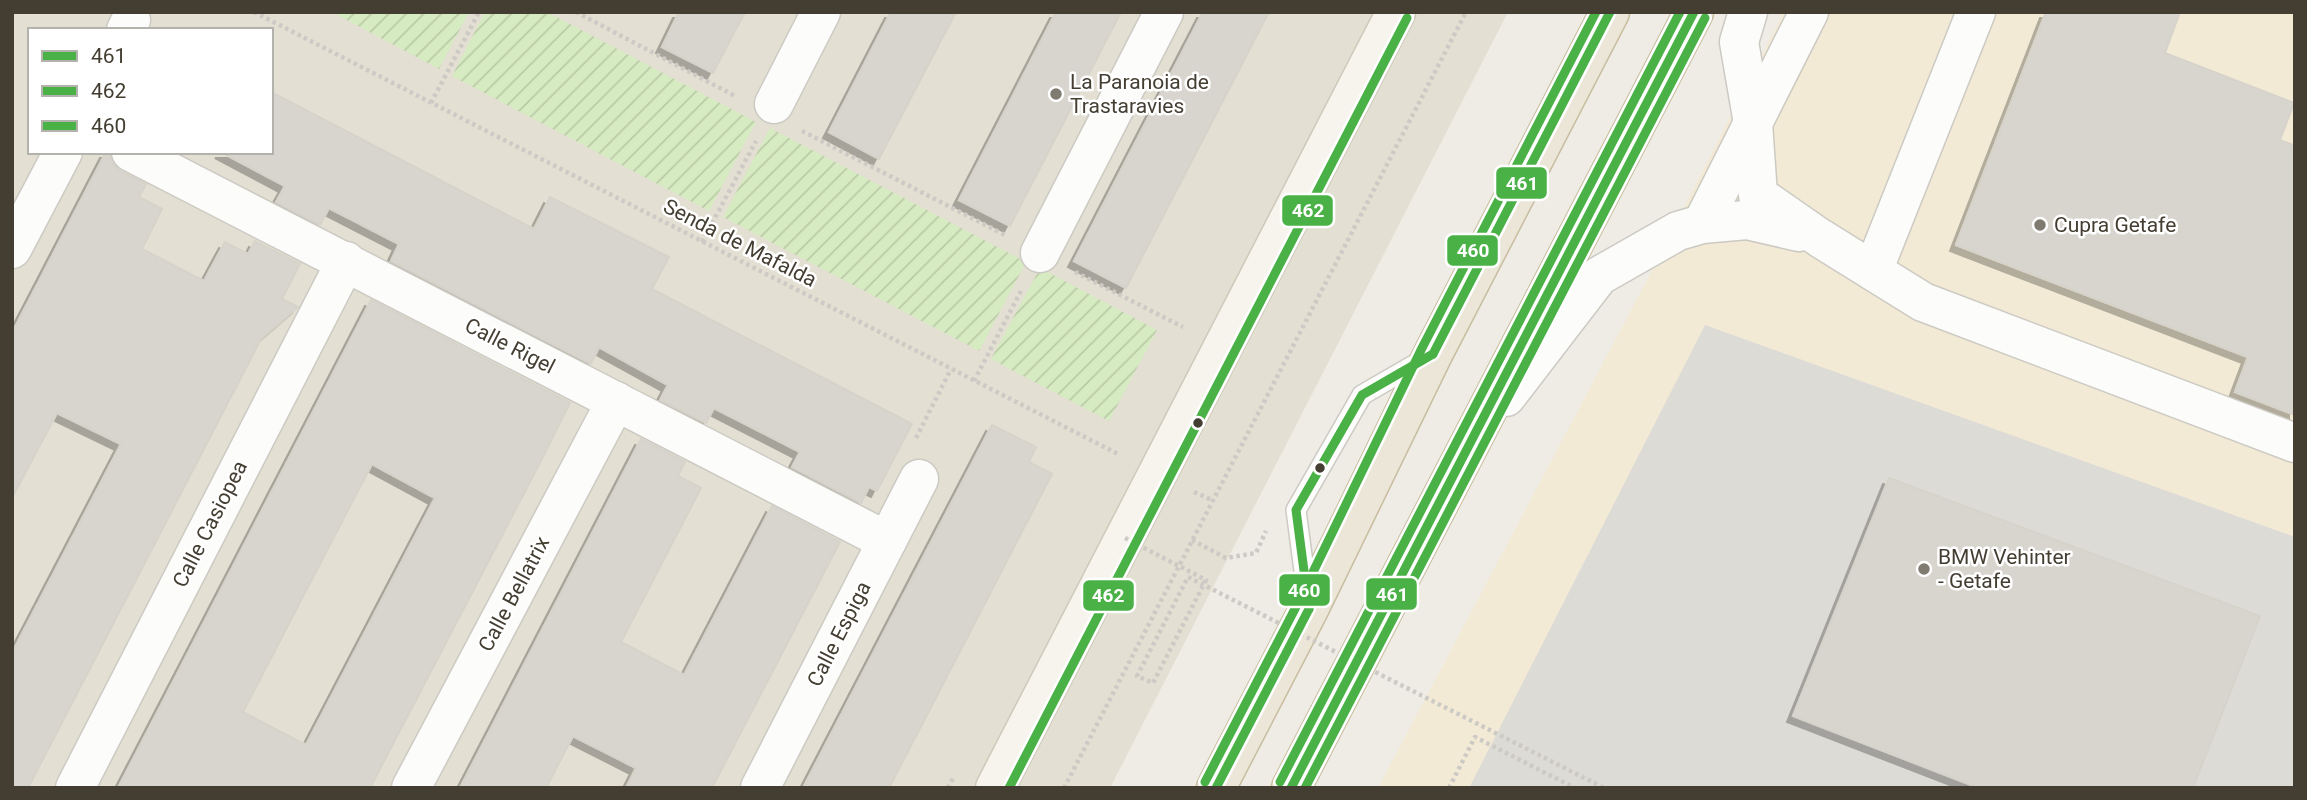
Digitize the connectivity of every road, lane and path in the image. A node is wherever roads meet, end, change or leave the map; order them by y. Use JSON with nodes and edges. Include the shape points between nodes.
{"nodes":[{"id":1,"x":254,"y":12,"type":"edge"},
{"id":2,"x":478,"y":12,"type":"edge"},
{"id":3,"x":576,"y":12,"type":"edge"},
{"id":4,"x":821,"y":12,"type":"edge"},
{"id":5,"x":1164,"y":12,"type":"edge"},
{"id":6,"x":1396,"y":12,"type":"edge"},
{"id":7,"x":1465,"y":12,"type":"edge"},
{"id":8,"x":1610,"y":12,"type":"edge"},
{"id":9,"x":1694,"y":12,"type":"edge"},
{"id":10,"x":1748,"y":12,"type":"edge"},
{"id":11,"x":1809,"y":12,"type":"edge"},
{"id":12,"x":1976,"y":12,"type":"edge"},
{"id":13,"x":430,"y":103,"type":"junction"},
{"id":14,"x":772,"y":109,"type":"junction"},
{"id":15,"x":1753,"y":122,"type":"junction"},
{"id":16,"x":61,"y":154,"type":"edge"},
{"id":17,"x":135,"y":154,"type":"edge"},
{"id":18,"x":1702,"y":224,"type":"junction"},
{"id":19,"x":1821,"y":238,"type":"junction"},
{"id":20,"x":702,"y":242,"type":"junction"},
{"id":21,"x":12,"y":249,"type":"edge"},
{"id":22,"x":1040,"y":253,"type":"junction"},
{"id":23,"x":346,"y":261,"type":"junction"},
{"id":24,"x":1873,"y":271,"type":"junction"},
{"id":25,"x":1183,"y":327,"type":"dead end"},
{"id":26,"x":1433,"y":354,"type":"junction"},
{"id":27,"x":974,"y":381,"type":"junction"},
{"id":28,"x":616,"y":401,"type":"junction"},
{"id":29,"x":1470,"y":443,"type":"junction"},
{"id":30,"x":2295,"y":443,"type":"edge"},
{"id":31,"x":1156,"y":473,"type":"junction"},
{"id":32,"x":919,"y":479,"type":"dead end"},
{"id":33,"x":1212,"y":500,"type":"junction"},
{"id":34,"x":1267,"y":529,"type":"dead end"},
{"id":35,"x":1125,"y":538,"type":"junction"},
{"id":36,"x":1192,"y":540,"type":"junction"},
{"id":37,"x":887,"y":541,"type":"junction"},
{"id":38,"x":1309,"y":609,"type":"junction"},
{"id":39,"x":75,"y":788,"type":"edge"},
{"id":40,"x":411,"y":788,"type":"edge"},
{"id":41,"x":760,"y":788,"type":"edge"},
{"id":42,"x":995,"y":788,"type":"edge"},
{"id":43,"x":1064,"y":788,"type":"edge"},
{"id":44,"x":1216,"y":788,"type":"edge"},
{"id":45,"x":1291,"y":788,"type":"edge"},
{"id":46,"x":1449,"y":788,"type":"edge"},
{"id":47,"x":1575,"y":788,"type":"edge"},
{"id":48,"x":1604,"y":788,"type":"edge"}],
"edges":[{"from":1,"to":13,"type":"path","name":"Senda de Mafalda"},
{"from":2,"to":13,"type":"path"},
{"from":3,"to":14,"type":"path"},
{"from":4,"to":14,"type":"street"},
{"from":5,"to":22,"type":"street"},
{"from":6,"to":31,"type":"street"},
{"from":7,"to":33,"type":"path"},
{"from":8,"to":26,"type":"highway"},
{"from":9,"to":29,"type":"highway"},
{"from":10,"to":15,"type":"street","via":[[1739,42]]},
{"from":11,"to":15,"type":"street"},
{"from":12,"to":24,"type":"street"},
{"from":13,"to":20,"type":"path","name":"Senda de Mafalda"},
{"from":14,"to":20,"type":"path"},
{"from":14,"to":22,"type":"path"},
{"from":15,"to":18,"type":"street"},
{"from":15,"to":19,"type":"street","via":[[1758,195]]},
{"from":16,"to":21,"type":"street"},
{"from":17,"to":23,"type":"street","name":"Calle Rigel"},
{"from":18,"to":19,"type":"street","via":[[1747,220]]},
{"from":18,"to":29,"type":"street","via":[[1678,231],[1599,276]]},
{"from":19,"to":24,"type":"street"},
{"from":20,"to":27,"type":"path","name":"Senda de Mafalda"},
{"from":22,"to":25,"type":"path"},
{"from":22,"to":27,"type":"path"},
{"from":23,"to":28,"type":"street","name":"Calle Rigel"},
{"from":23,"to":39,"type":"street","name":"Calle Casiopea"},
{"from":24,"to":30,"type":"street","via":[[1923,302]]},
{"from":26,"to":38,"type":"highway"},
{"from":26,"to":38,"type":"lane","via":[[1362,395],[1296,510]]},
{"from":27,"to":31,"type":"path","name":"Senda de Mafalda"},
{"from":28,"to":37,"type":"street","name":"Calle Rigel"},
{"from":28,"to":40,"type":"street","name":"Calle Bellatrix"},
{"from":29,"to":45,"type":"highway"},
{"from":31,"to":33,"type":"path","name":"Senda de Mafalda"},
{"from":31,"to":35,"type":"street"},
{"from":32,"to":37,"type":"street","name":"Calle Espiga"},
{"from":33,"to":36,"type":"path"},
{"from":34,"to":36,"type":"path","via":[[1256,553],[1226,558]]},
{"from":35,"to":42,"type":"street"},
{"from":35,"to":48,"type":"path","bridge":true,"via":[[1206,580],[1200,591],[1153,683],[1145,680],[1138,676],[1188,577],[1200,583],[1212,589],[1224,595],[1237,601]]},
{"from":36,"to":43,"type":"path"},
{"from":37,"to":41,"type":"street","name":"Calle Espiga"},
{"from":38,"to":44,"type":"highway"},
{"from":46,"to":47,"type":"path","via":[[1475,737]]}]}
